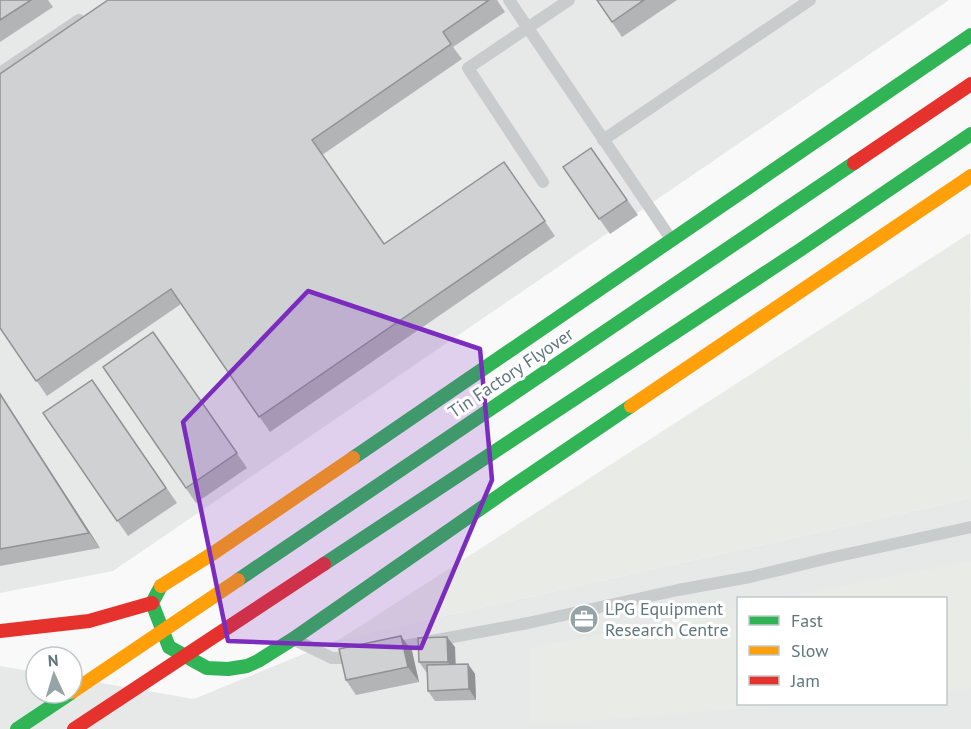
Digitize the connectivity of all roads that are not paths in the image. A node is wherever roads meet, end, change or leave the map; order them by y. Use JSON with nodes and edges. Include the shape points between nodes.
{"nodes":[{"id":1,"x":509,"y":0,"type":"edge"},
{"id":2,"x":568,"y":0,"type":"edge"},
{"id":3,"x":810,"y":0,"type":"edge"},
{"id":4,"x":89,"y":13,"type":"edge"},
{"id":5,"x":527,"y":27,"type":"junction"},
{"id":6,"x":971,"y":35,"type":"edge"},
{"id":7,"x":0,"y":73,"type":"edge"},
{"id":8,"x":971,"y":84,"type":"edge"},
{"id":9,"x":971,"y":134,"type":"edge"},
{"id":10,"x":603,"y":140,"type":"junction"},
{"id":11,"x":971,"y":176,"type":"edge"},
{"id":12,"x":543,"y":182,"type":"dead end"},
{"id":13,"x":671,"y":240,"type":"junction"},
{"id":14,"x":971,"y":527,"type":"edge"},
{"id":15,"x":152,"y":603,"type":"junction"},
{"id":16,"x":0,"y":631,"type":"edge"},
{"id":17,"x":293,"y":639,"type":"junction"},
{"id":18,"x":84,"y":685,"type":"edge"},
{"id":19,"x":54,"y":705,"type":"edge"},
{"id":20,"x":17,"y":729,"type":"edge"},
{"id":21,"x":74,"y":729,"type":"edge"}],
"edges":[{"from":1,"to":5,"type":"lane"},
{"from":2,"to":5,"type":"lane"},
{"from":3,"to":10,"type":"lane"},
{"from":4,"to":7,"type":"lane"},
{"from":5,"to":10,"type":"lane"},
{"from":5,"to":12,"type":"lane","via":[[468,68]]},
{"from":6,"to":13,"type":"main road"},
{"from":8,"to":18,"type":"main road","name":"Tin Factory Flyover"},
{"from":9,"to":21,"type":"main road"},
{"from":10,"to":13,"type":"lane"},
{"from":11,"to":17,"type":"main road"},
{"from":13,"to":15,"type":"main road","via":[[161,586]]},
{"from":14,"to":17,"type":"lane","via":[[750,578],[342,658],[332,658]]},
{"from":15,"to":16,"type":"main road","via":[[89,621]]},
{"from":15,"to":17,"type":"main road","via":[[170,647],[207,668],[247,666]]},
{"from":19,"to":20,"type":"main road","name":"Tin Factory Flyover"}]}
